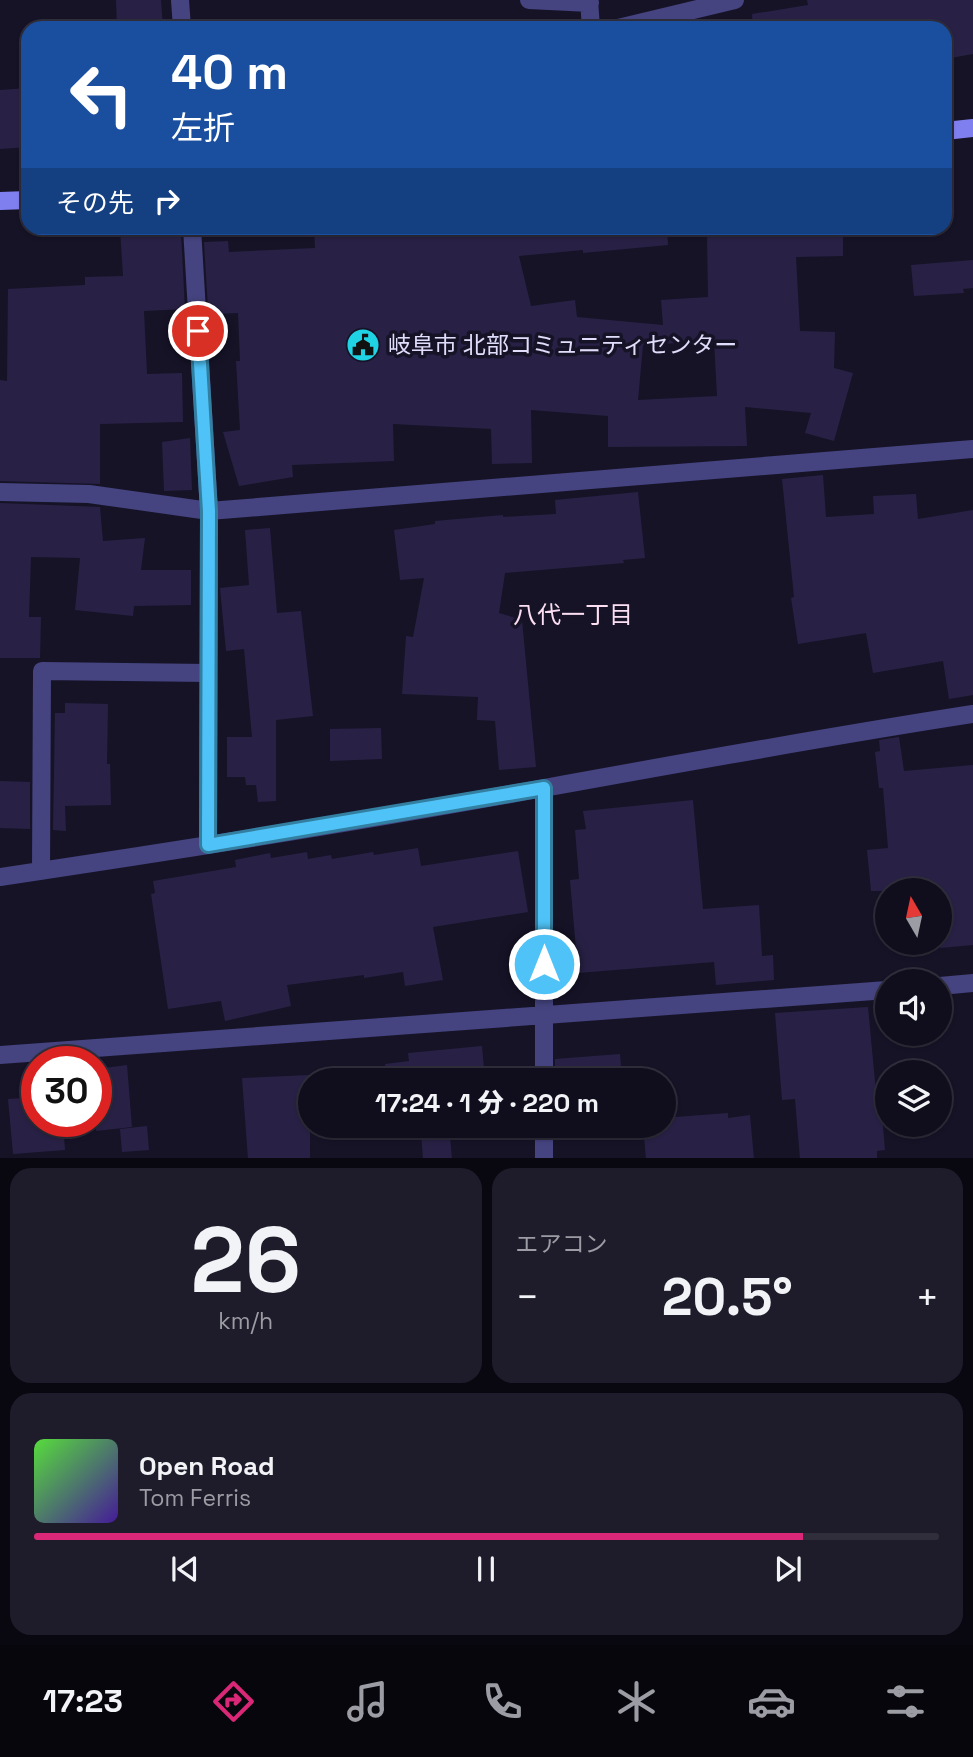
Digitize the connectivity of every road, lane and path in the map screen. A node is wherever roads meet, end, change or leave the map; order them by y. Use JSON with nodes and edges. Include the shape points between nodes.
{"nodes":[{"id":1,"x":180,"y":0,"type":"edge"},
{"id":2,"x":529,"y":0,"type":"edge"},
{"id":3,"x":735,"y":0,"type":"edge"},
{"id":4,"x":589,"y":2,"type":"edge"},
{"id":5,"x":182,"y":21,"type":"edge"},
{"id":6,"x":591,"y":21,"type":"edge"},
{"id":7,"x":647,"y":21,"type":"edge"},
{"id":8,"x":973,"y":128,"type":"edge"},
{"id":9,"x":952,"y":130,"type":"edge"},
{"id":10,"x":21,"y":200,"type":"edge"},
{"id":11,"x":0,"y":201,"type":"edge"},
{"id":12,"x":192,"y":235,"type":"edge"},
{"id":13,"x":973,"y":449,"type":"edge"},
{"id":14,"x":0,"y":492,"type":"edge"},
{"id":15,"x":209,"y":511,"type":"junction"},
{"id":16,"x":208,"y":673,"type":"junction"},
{"id":17,"x":973,"y":714,"type":"edge"},
{"id":18,"x":544,"y":788,"type":"junction"},
{"id":19,"x":208,"y":845,"type":"junction"},
{"id":20,"x":41,"y":871,"type":"junction"},
{"id":21,"x":0,"y":877,"type":"edge"},
{"id":22,"x":973,"y":983,"type":"edge"},
{"id":23,"x":952,"y":985,"type":"edge"},
{"id":24,"x":875,"y":991,"type":"edge"},
{"id":25,"x":544,"y":1015,"type":"junction"},
{"id":26,"x":0,"y":1055,"type":"edge"},
{"id":27,"x":544,"y":1068,"type":"edge"},
{"id":28,"x":544,"y":1138,"type":"edge"},
{"id":29,"x":544,"y":1158,"type":"edge"}],
"edges":[{"from":1,"to":5,"type":"street"},
{"from":2,"to":4,"type":"street"},
{"from":3,"to":7,"type":"street"},
{"from":4,"to":6,"type":"street"},
{"from":8,"to":9,"type":"street"},
{"from":10,"to":11,"type":"street"},
{"from":12,"to":15,"type":"street"},
{"from":13,"to":15,"type":"street"},
{"from":14,"to":15,"type":"street","via":[[89,494]]},
{"from":15,"to":16,"type":"street"},
{"from":16,"to":19,"type":"street"},
{"from":16,"to":20,"type":"street","via":[[42,671]]},
{"from":17,"to":18,"type":"street"},
{"from":18,"to":19,"type":"street"},
{"from":18,"to":25,"type":"street"},
{"from":19,"to":20,"type":"street"},
{"from":20,"to":21,"type":"street"},
{"from":22,"to":23,"type":"street"},
{"from":24,"to":25,"type":"street"},
{"from":25,"to":26,"type":"street"},
{"from":25,"to":27,"type":"street"},
{"from":28,"to":29,"type":"street"}]}
